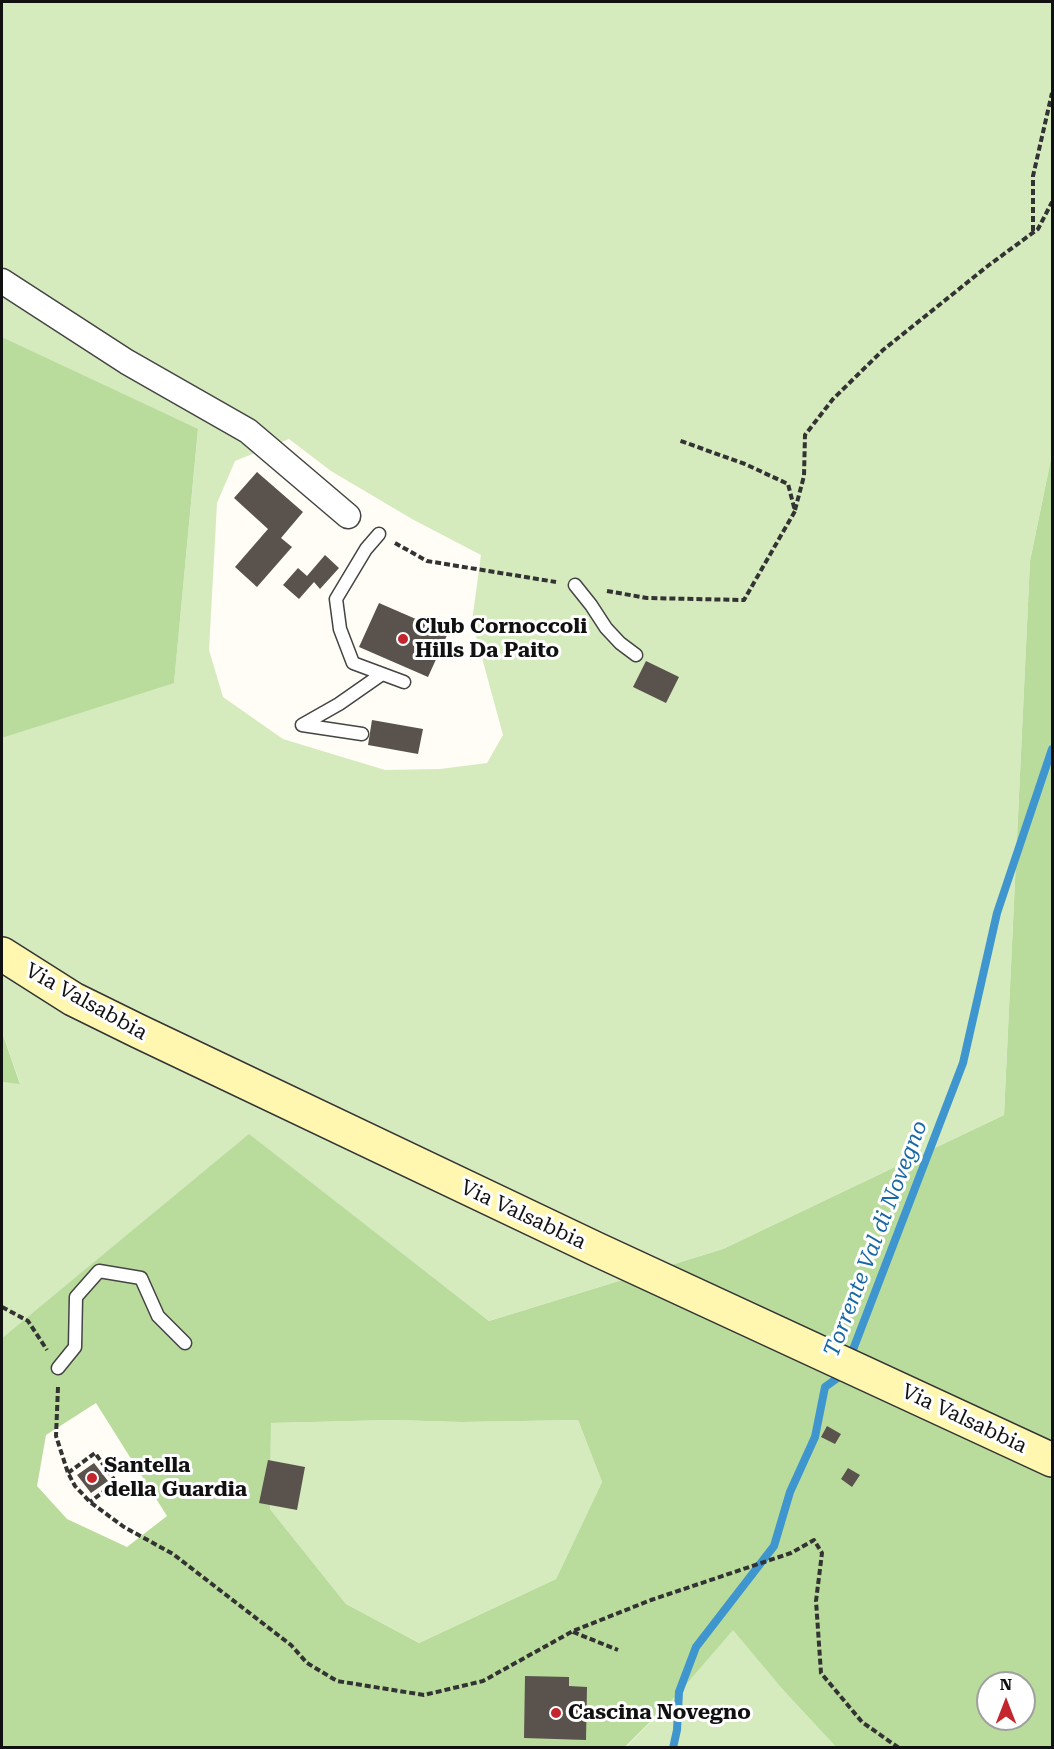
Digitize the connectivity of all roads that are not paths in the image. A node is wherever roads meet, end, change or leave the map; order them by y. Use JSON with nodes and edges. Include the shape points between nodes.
{"nodes":[{"id":1,"x":2,"y":281,"type":"edge"},
{"id":2,"x":348,"y":516,"type":"dead end"},
{"id":3,"x":379,"y":534,"type":"road end"},
{"id":4,"x":575,"y":585,"type":"road end"},
{"id":5,"x":636,"y":655,"type":"dead end"},
{"id":6,"x":382,"y":674,"type":"junction"},
{"id":7,"x":404,"y":682,"type":"dead end"},
{"id":8,"x":362,"y":734,"type":"dead end"},
{"id":9,"x":2,"y":954,"type":"edge"},
{"id":10,"x":185,"y":1342,"type":"dead end"},
{"id":11,"x":58,"y":1368,"type":"road end"},
{"id":12,"x":1043,"y":1456,"type":"edge"}],
"edges":[{"from":1,"to":2,"type":"street","via":[[128,362],[248,431]]},
{"from":3,"to":6,"type":"lane","via":[[336,599],[340,629],[353,663]]},
{"from":4,"to":5,"type":"lane","via":[[606,628]]},
{"from":6,"to":7,"type":"lane"},
{"from":6,"to":8,"type":"lane","via":[[302,725]]},
{"from":9,"to":12,"type":"main road","name":"Via Valsabbia","via":[[73,999],[138,1032]]},
{"from":10,"to":11,"type":"lane","via":[[158,1316],[141,1278],[99,1271],[76,1297],[75,1347]]}]}
